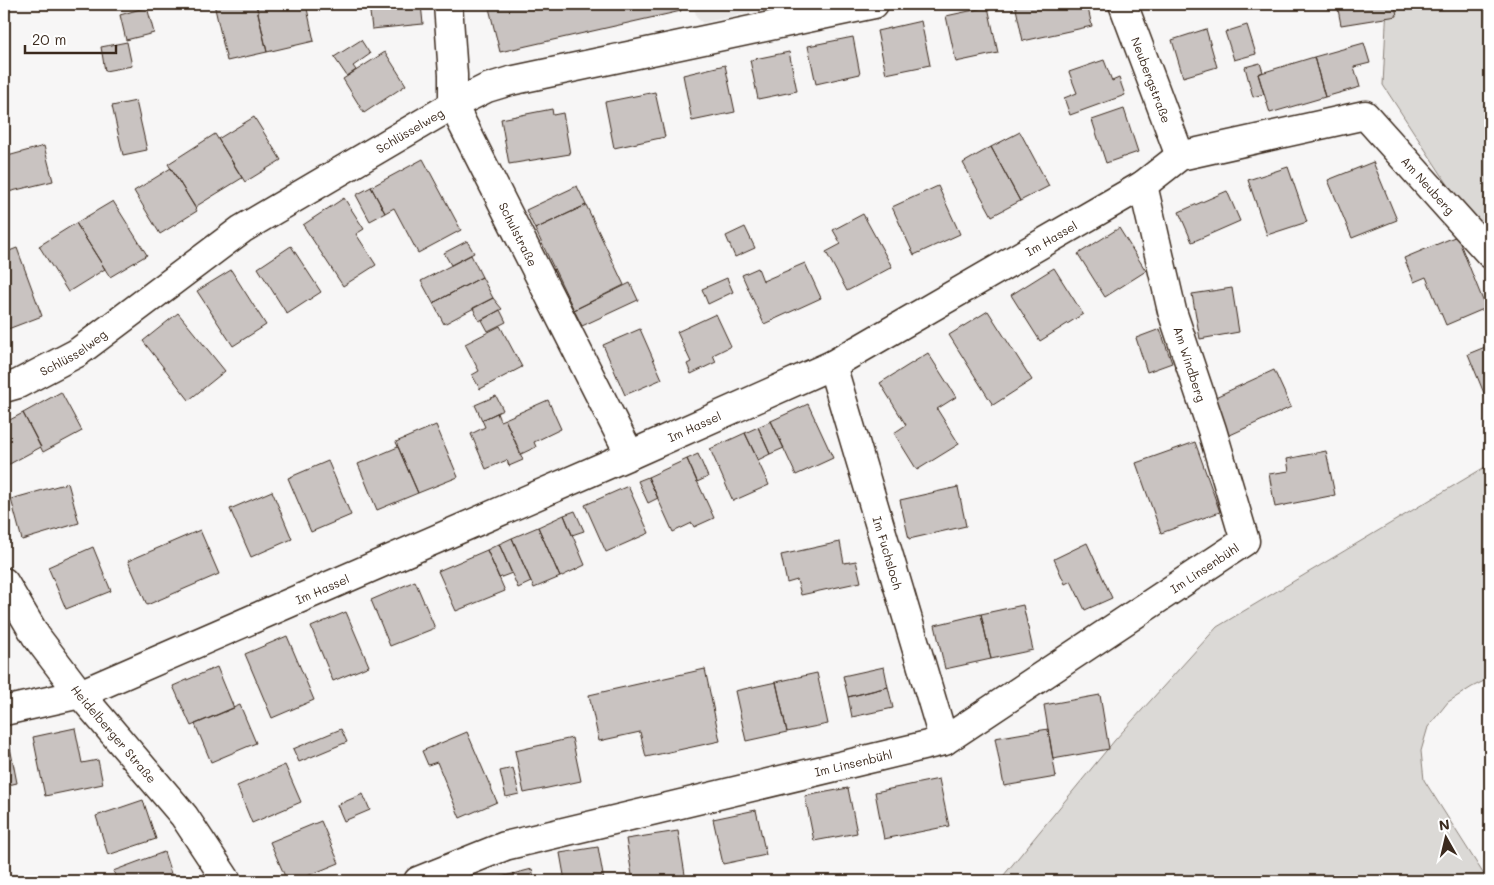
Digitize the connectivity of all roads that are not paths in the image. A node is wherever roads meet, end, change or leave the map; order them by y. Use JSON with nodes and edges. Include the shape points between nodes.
{"nodes":[{"id":1,"x":448,"y":4,"type":"edge"},
{"id":2,"x":874,"y":4,"type":"edge"},
{"id":3,"x":1123,"y":4,"type":"edge"},
{"id":4,"x":453,"y":105,"type":"junction"},
{"id":5,"x":1365,"y":115,"type":"joint"},
{"id":6,"x":1180,"y":156,"type":"junction"},
{"id":7,"x":1143,"y":185,"type":"junction"},
{"id":8,"x":1490,"y":254,"type":"edge"},
{"id":9,"x":832,"y":365,"type":"junction"},
{"id":10,"x":4,"y":388,"type":"edge"},
{"id":11,"x":630,"y":455,"type":"junction"},
{"id":12,"x":1245,"y":541,"type":"joint"},
{"id":13,"x":4,"y":582,"type":"edge"},
{"id":14,"x":80,"y":694,"type":"junction"},
{"id":15,"x":4,"y":711,"type":"edge"},
{"id":16,"x":944,"y":741,"type":"junction"},
{"id":17,"x":227,"y":881,"type":"edge"},
{"id":18,"x":418,"y":881,"type":"edge"}],
"edges":[{"from":1,"to":4,"type":"street","name":"Schulstraße"},
{"from":2,"to":4,"type":"street","name":"Schlüsselweg","via":[[510,81]]},
{"from":3,"to":6,"type":"street","name":"Neubergstraße"},
{"from":4,"to":10,"type":"street","name":"Schlüsselweg","via":[[242,229],[77,353]]},
{"from":4,"to":11,"type":"street","name":"Schulstraße"},
{"from":5,"to":6,"type":"street","name":"Im Hassel"},
{"from":5,"to":8,"type":"street","name":"Am Neuberg"},
{"from":6,"to":7,"type":"street","name":"Im Hassel"},
{"from":7,"to":9,"type":"street","name":"Im Hassel"},
{"from":7,"to":12,"type":"street","name":"Am Windberg","via":[[1172,311]]},
{"from":9,"to":11,"type":"street","name":"Im Hassel"},
{"from":9,"to":16,"type":"street","name":"Im Fuchsloch"},
{"from":11,"to":14,"type":"street","name":"Im Hassel"},
{"from":12,"to":16,"type":"street","name":"Im Linsenbühl"},
{"from":13,"to":14,"type":"street","name":"Heidelberger Straße","via":[[36,636]]},
{"from":14,"to":15,"type":"street","name":"Im Hassel"},
{"from":14,"to":17,"type":"street","name":"Heidelberger Straße","via":[[184,816]]},
{"from":16,"to":18,"type":"street","name":"Im Linsenbühl","via":[[505,846]]}]}
